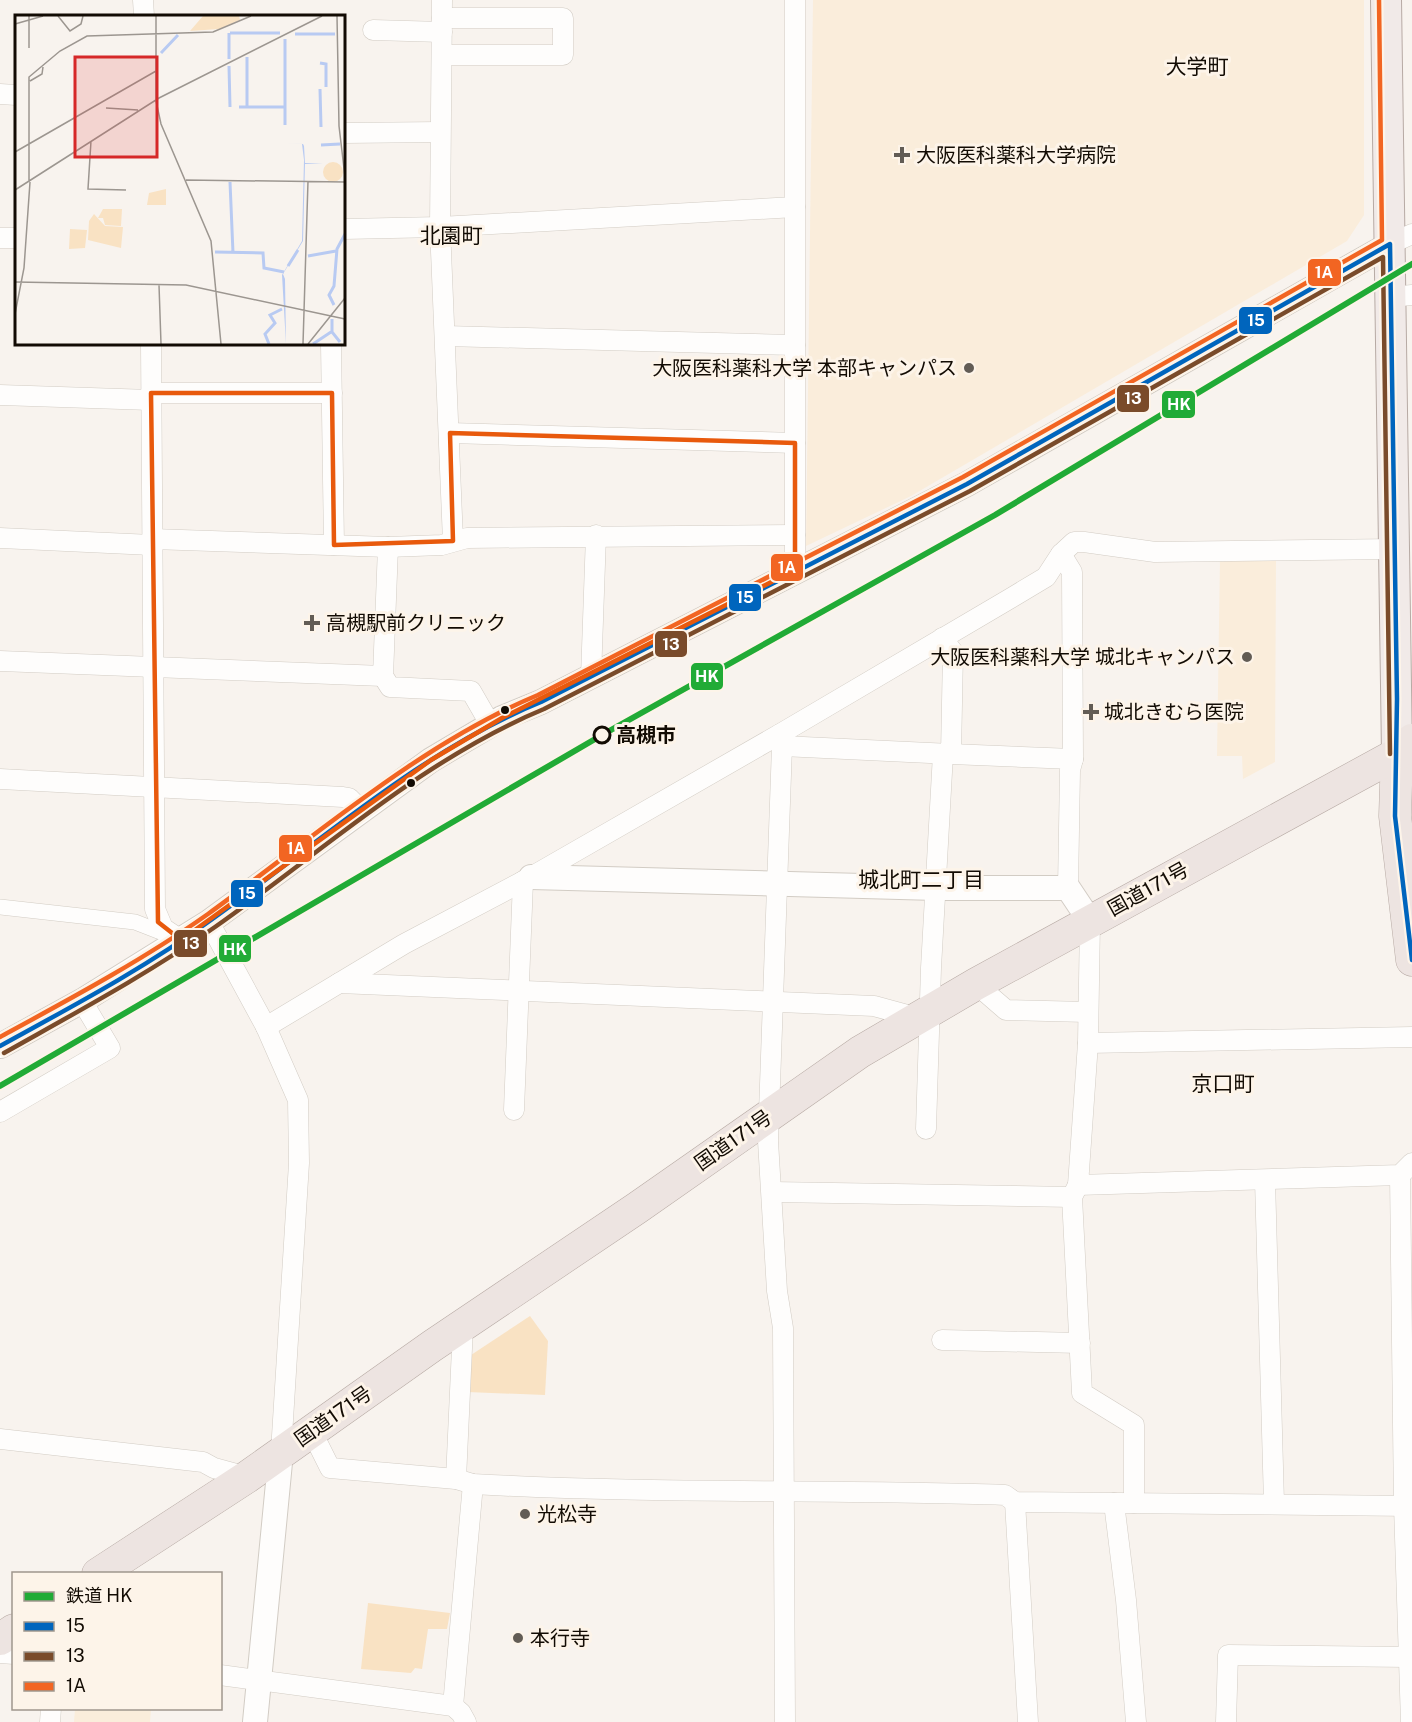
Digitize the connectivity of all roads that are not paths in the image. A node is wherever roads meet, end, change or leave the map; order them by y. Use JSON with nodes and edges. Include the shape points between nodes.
{"nodes":[{"id":1,"x":143,"y":0,"type":"edge"},
{"id":2,"x":795,"y":0,"type":"edge"},
{"id":3,"x":1386,"y":0,"type":"edge"},
{"id":4,"x":144,"y":15,"type":"edge"},
{"id":5,"x":442,"y":17,"type":"edge"},
{"id":6,"x":373,"y":30,"type":"dead end"},
{"id":7,"x":442,"y":55,"type":"junction"},
{"id":8,"x":0,"y":94,"type":"edge"},
{"id":9,"x":15,"y":95,"type":"edge"},
{"id":10,"x":440,"y":132,"type":"junction"},
{"id":11,"x":345,"y":133,"type":"edge"},
{"id":12,"x":795,"y":207,"type":"junction"},
{"id":13,"x":440,"y":227,"type":"junction"},
{"id":14,"x":345,"y":229,"type":"edge"},
{"id":15,"x":1401,"y":239,"type":"edge"},
{"id":16,"x":1402,"y":296,"type":"edge"},
{"id":17,"x":445,"y":336,"type":"junction"},
{"id":18,"x":151,"y":345,"type":"edge"},
{"id":19,"x":331,"y":345,"type":"edge"},
{"id":20,"x":795,"y":345,"type":"junction"},
{"id":21,"x":332,"y":393,"type":"junction"},
{"id":22,"x":0,"y":395,"type":"edge"},
{"id":23,"x":152,"y":397,"type":"junction"},
{"id":24,"x":450,"y":434,"type":"junction"},
{"id":25,"x":795,"y":443,"type":"junction"},
{"id":26,"x":596,"y":535,"type":"junction"},
{"id":27,"x":795,"y":535,"type":"junction"},
{"id":28,"x":0,"y":538,"type":"edge"},
{"id":29,"x":453,"y":541,"type":"junction"},
{"id":30,"x":152,"y":542,"type":"junction"},
{"id":31,"x":334,"y":545,"type":"junction"},
{"id":32,"x":388,"y":547,"type":"junction"},
{"id":33,"x":1396,"y":549,"type":"junction"},
{"id":34,"x":1061,"y":554,"type":"junction"},
{"id":35,"x":795,"y":570,"type":"junction"},
{"id":36,"x":942,"y":638,"type":"junction"},
{"id":37,"x":0,"y":661,"type":"edge"},
{"id":38,"x":153,"y":667,"type":"junction"},
{"id":39,"x":383,"y":676,"type":"junction"},
{"id":40,"x":591,"y":677,"type":"junction"},
{"id":41,"x":490,"y":724,"type":"junction"},
{"id":42,"x":781,"y":740,"type":"junction"},
{"id":43,"x":1407,"y":749,"type":"edge"},
{"id":44,"x":947,"y":754,"type":"junction"},
{"id":45,"x":1073,"y":759,"type":"junction"},
{"id":46,"x":0,"y":779,"type":"edge"},
{"id":47,"x":154,"y":786,"type":"junction"},
{"id":48,"x":363,"y":812,"type":"junction"},
{"id":49,"x":527,"y":879,"type":"junction"},
{"id":50,"x":779,"y":882,"type":"junction"},
{"id":51,"x":936,"y":888,"type":"junction"},
{"id":52,"x":1068,"y":888,"type":"junction"},
{"id":53,"x":0,"y":907,"type":"edge"},
{"id":54,"x":1090,"y":921,"type":"junction"},
{"id":55,"x":209,"y":922,"type":"junction"},
{"id":56,"x":181,"y":940,"type":"junction"},
{"id":57,"x":1412,"y":960,"type":"edge"},
{"id":58,"x":339,"y":983,"type":"junction"},
{"id":59,"x":976,"y":984,"type":"junction"},
{"id":60,"x":520,"y":989,"type":"junction"},
{"id":61,"x":82,"y":1001,"type":"junction"},
{"id":62,"x":774,"y":1001,"type":"junction"},
{"id":63,"x":1087,"y":1012,"type":"junction"},
{"id":64,"x":924,"y":1014,"type":"junction"},
{"id":65,"x":266,"y":1027,"type":"junction"},
{"id":66,"x":1412,"y":1037,"type":"edge"},
{"id":67,"x":1088,"y":1043,"type":"junction"},
{"id":68,"x":0,"y":1046,"type":"edge"},
{"id":69,"x":514,"y":1110,"type":"dead end"},
{"id":70,"x":0,"y":1112,"type":"edge"},
{"id":71,"x":770,"y":1114,"type":"junction"},
{"id":72,"x":926,"y":1129,"type":"dead end"},
{"id":73,"x":1406,"y":1169,"type":"edge"},
{"id":74,"x":1265,"y":1180,"type":"junction"},
{"id":75,"x":1075,"y":1191,"type":"junction"},
{"id":76,"x":772,"y":1192,"type":"junction"},
{"id":77,"x":463,"y":1326,"type":"junction"},
{"id":78,"x":942,"y":1340,"type":"dead end"},
{"id":79,"x":1080,"y":1343,"type":"junction"},
{"id":80,"x":312,"y":1432,"type":"junction"},
{"id":81,"x":0,"y":1439,"type":"edge"},
{"id":82,"x":281,"y":1452,"type":"junction"},
{"id":83,"x":247,"y":1477,"type":"junction"},
{"id":84,"x":464,"y":1482,"type":"junction"},
{"id":85,"x":784,"y":1492,"type":"junction"},
{"id":86,"x":1015,"y":1502,"type":"junction"},
{"id":87,"x":1114,"y":1503,"type":"junction"},
{"id":88,"x":1134,"y":1503,"type":"junction"},
{"id":89,"x":1274,"y":1503,"type":"junction"},
{"id":90,"x":1408,"y":1506,"type":"edge"},
{"id":91,"x":101,"y":1572,"type":"edge"},
{"id":92,"x":1409,"y":1657,"type":"junction"},
{"id":93,"x":222,"y":1675,"type":"edge"},
{"id":94,"x":259,"y":1679,"type":"junction"},
{"id":95,"x":453,"y":1706,"type":"junction"},
{"id":96,"x":255,"y":1722,"type":"edge"},
{"id":97,"x":466,"y":1722,"type":"edge"},
{"id":98,"x":785,"y":1722,"type":"edge"},
{"id":99,"x":1028,"y":1722,"type":"edge"},
{"id":100,"x":1136,"y":1722,"type":"edge"},
{"id":101,"x":1226,"y":1722,"type":"edge"},
{"id":102,"x":1411,"y":1722,"type":"edge"}],
"edges":[{"from":1,"to":4,"type":"street"},
{"from":2,"to":12,"type":"street"},
{"from":3,"to":15,"type":"main road","via":[[1388,212]]},
{"from":5,"to":6,"type":"street"},
{"from":5,"to":7,"type":"street"},
{"from":5,"to":7,"type":"street","via":[[563,18],[563,55]]},
{"from":7,"to":10,"type":"street"},
{"from":8,"to":9,"type":"street"},
{"from":10,"to":11,"type":"street"},
{"from":10,"to":13,"type":"street"},
{"from":12,"to":13,"type":"street"},
{"from":12,"to":20,"type":"street"},
{"from":13,"to":14,"type":"street"},
{"from":13,"to":17,"type":"street"},
{"from":15,"to":16,"type":"main road"},
{"from":15,"to":35,"type":"street","via":[[967,484]]},
{"from":16,"to":33,"type":"main road"},
{"from":17,"to":20,"type":"street"},
{"from":17,"to":24,"type":"street"},
{"from":18,"to":23,"type":"street"},
{"from":19,"to":21,"type":"street"},
{"from":20,"to":25,"type":"street"},
{"from":21,"to":23,"type":"street"},
{"from":21,"to":31,"type":"street"},
{"from":22,"to":23,"type":"street"},
{"from":23,"to":30,"type":"street"},
{"from":24,"to":25,"type":"street"},
{"from":24,"to":29,"type":"street"},
{"from":25,"to":27,"type":"street"},
{"from":26,"to":27,"type":"street"},
{"from":26,"to":29,"type":"street"},
{"from":26,"to":40,"type":"street"},
{"from":27,"to":35,"type":"street"},
{"from":28,"to":30,"type":"street"},
{"from":29,"to":32,"type":"street"},
{"from":30,"to":31,"type":"street"},
{"from":30,"to":38,"type":"street"},
{"from":31,"to":32,"type":"street"},
{"from":32,"to":39,"type":"street"},
{"from":33,"to":34,"type":"street","via":[[1155,552],[1074,542]]},
{"from":33,"to":43,"type":"main road"},
{"from":34,"to":36,"type":"street","via":[[1046,577]]},
{"from":34,"to":45,"type":"street","via":[[1072,572]]},
{"from":35,"to":40,"type":"street"},
{"from":36,"to":42,"type":"street"},
{"from":36,"to":44,"type":"street","via":[[954,652]]},
{"from":37,"to":38,"type":"street"},
{"from":38,"to":39,"type":"street"},
{"from":38,"to":47,"type":"street"},
{"from":39,"to":41,"type":"street","via":[[390,687],[471,691]]},
{"from":40,"to":41,"type":"street"},
{"from":41,"to":48,"type":"street","via":[[431,760]]},
{"from":42,"to":44,"type":"street"},
{"from":42,"to":49,"type":"street"},
{"from":42,"to":50,"type":"street"},
{"from":43,"to":54,"type":"highway","name":"国道171号"},
{"from":43,"to":57,"type":"highway","via":[[1395,816]]},
{"from":44,"to":45,"type":"street"},
{"from":44,"to":51,"type":"street"},
{"from":45,"to":52,"type":"street"},
{"from":46,"to":47,"type":"street"},
{"from":47,"to":48,"type":"street","via":[[343,797]]},
{"from":47,"to":56,"type":"street","via":[[155,909],[158,922]]},
{"from":48,"to":55,"type":"street"},
{"from":49,"to":50,"type":"street"},
{"from":49,"to":58,"type":"street"},
{"from":49,"to":60,"type":"street"},
{"from":50,"to":51,"type":"street"},
{"from":50,"to":62,"type":"street"},
{"from":51,"to":52,"type":"street"},
{"from":51,"to":64,"type":"street"},
{"from":52,"to":54,"type":"street"},
{"from":53,"to":56,"type":"street","via":[[135,922]]},
{"from":54,"to":59,"type":"highway","name":"国道171号"},
{"from":54,"to":63,"type":"street"},
{"from":55,"to":56,"type":"street"},
{"from":55,"to":65,"type":"street"},
{"from":56,"to":61,"type":"street"},
{"from":58,"to":60,"type":"street"},
{"from":58,"to":65,"type":"street"},
{"from":59,"to":63,"type":"street","via":[[1006,1010]]},
{"from":59,"to":64,"type":"highway","name":"国道171号"},
{"from":60,"to":62,"type":"street"},
{"from":60,"to":69,"type":"street"},
{"from":61,"to":68,"type":"street"},
{"from":61,"to":70,"type":"street","via":[[110,1048]]},
{"from":62,"to":64,"type":"street","via":[[874,1006]]},
{"from":62,"to":71,"type":"street"},
{"from":63,"to":67,"type":"street"},
{"from":64,"to":71,"type":"highway","name":"国道171号"},
{"from":64,"to":72,"type":"street"},
{"from":65,"to":82,"type":"street","via":[[298,1100],[299,1163]]},
{"from":66,"to":67,"type":"street"},
{"from":67,"to":75,"type":"street"},
{"from":71,"to":76,"type":"street"},
{"from":71,"to":77,"type":"highway","name":"国道171号"},
{"from":73,"to":74,"type":"street"},
{"from":73,"to":90,"type":"street"},
{"from":74,"to":75,"type":"street"},
{"from":74,"to":89,"type":"street"},
{"from":75,"to":76,"type":"street"},
{"from":75,"to":79,"type":"street"},
{"from":76,"to":85,"type":"street","via":[[783,1328]]},
{"from":77,"to":80,"type":"highway","name":"国道171号"},
{"from":77,"to":84,"type":"street"},
{"from":78,"to":79,"type":"street"},
{"from":79,"to":88,"type":"street","via":[[1082,1394],[1134,1425]]},
{"from":80,"to":82,"type":"highway","name":"国道171号"},
{"from":80,"to":84,"type":"street","via":[[330,1468]]},
{"from":81,"to":83,"type":"street","via":[[203,1462]]},
{"from":82,"to":83,"type":"highway","name":"国道171号"},
{"from":82,"to":94,"type":"street"},
{"from":83,"to":91,"type":"highway","name":"国道171号"},
{"from":84,"to":85,"type":"street","via":[[586,1491]]},
{"from":84,"to":95,"type":"street"},
{"from":85,"to":86,"type":"street","via":[[1005,1495]]},
{"from":85,"to":98,"type":"street"},
{"from":86,"to":87,"type":"street"},
{"from":86,"to":99,"type":"street"},
{"from":87,"to":88,"type":"street"},
{"from":87,"to":100,"type":"street"},
{"from":88,"to":89,"type":"street"},
{"from":89,"to":90,"type":"street"},
{"from":90,"to":92,"type":"street"},
{"from":92,"to":101,"type":"street","via":[[1228,1655]]},
{"from":92,"to":102,"type":"street"},
{"from":93,"to":94,"type":"street"},
{"from":94,"to":95,"type":"street"},
{"from":94,"to":96,"type":"street"},
{"from":95,"to":97,"type":"street"}]}
